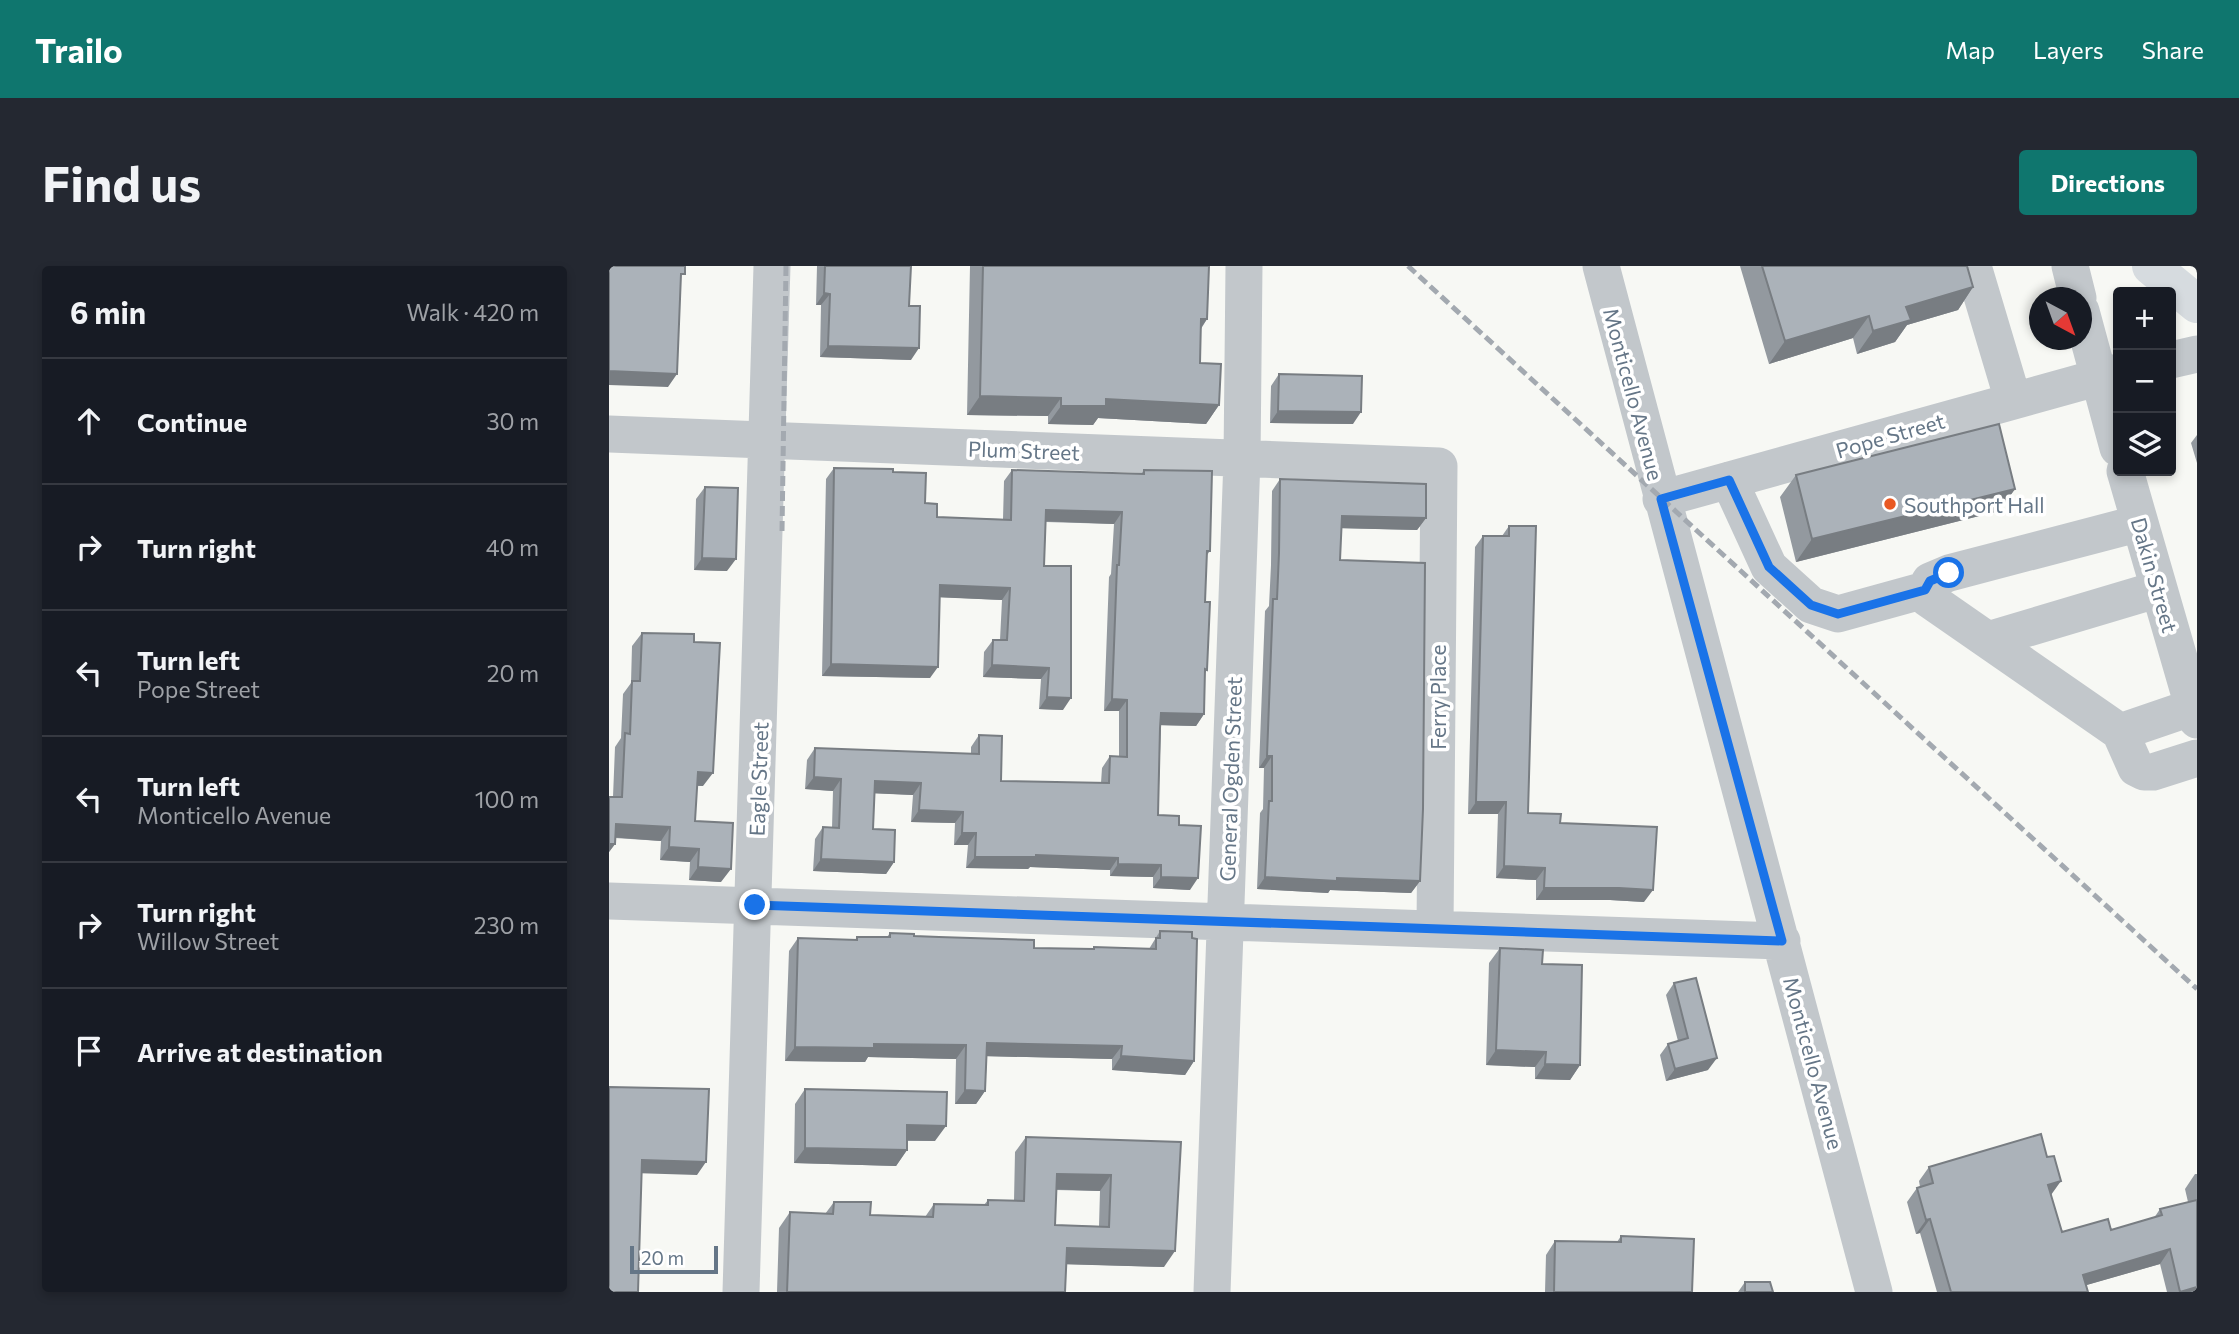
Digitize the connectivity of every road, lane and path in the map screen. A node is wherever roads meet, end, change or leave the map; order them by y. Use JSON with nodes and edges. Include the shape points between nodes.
{"nodes":[{"id":1,"x":772,"y":266,"type":"edge"},
{"id":2,"x":1244,"y":266,"type":"edge"},
{"id":3,"x":1601,"y":266,"type":"edge"},
{"id":4,"x":1972,"y":266,"type":"edge"},
{"id":5,"x":2070,"y":266,"type":"edge"},
{"id":6,"x":2151,"y":266,"type":"edge"},
{"id":7,"x":2075,"y":287,"type":"edge"},
{"id":8,"x":2197,"y":304,"type":"edge"},
{"id":9,"x":2092,"y":337,"type":"edge"},
{"id":10,"x":2197,"y":354,"type":"edge"},
{"id":11,"x":2176,"y":359,"type":"edge"},
{"id":12,"x":2108,"y":374,"type":"edge"},
{"id":13,"x":2013,"y":400,"type":"junction"},
{"id":14,"x":2113,"y":413,"type":"edge"},
{"id":15,"x":609,"y":434,"type":"edge"},
{"id":16,"x":768,"y":440,"type":"junction"},
{"id":17,"x":1242,"y":458,"type":"junction"},
{"id":18,"x":1439,"y":466,"type":"joint"},
{"id":19,"x":2126,"y":476,"type":"edge"},
{"id":20,"x":1729,"y":480,"type":"junction"},
{"id":21,"x":1661,"y":499,"type":"junction"},
{"id":22,"x":2140,"y":523,"type":"junction"},
{"id":23,"x":2159,"y":589,"type":"junction"},
{"id":24,"x":1925,"y":590,"type":"junction"},
{"id":25,"x":1988,"y":640,"type":"junction"},
{"id":26,"x":2195,"y":713,"type":"edge"},
{"id":27,"x":2120,"y":732,"type":"junction"},
{"id":28,"x":2197,"y":758,"type":"edge"},
{"id":29,"x":609,"y":901,"type":"edge"},
{"id":30,"x":755,"y":905,"type":"junction"},
{"id":31,"x":1225,"y":922,"type":"junction"},
{"id":32,"x":1435,"y":929,"type":"junction"},
{"id":33,"x":1782,"y":941,"type":"junction"},
{"id":34,"x":741,"y":1292,"type":"edge"},
{"id":35,"x":1212,"y":1292,"type":"edge"},
{"id":36,"x":1874,"y":1292,"type":"edge"}],
"edges":[{"from":1,"to":16,"type":"street","name":"Eagle Street"},
{"from":2,"to":17,"type":"street","name":"General Ogden Street"},
{"from":3,"to":21,"type":"street","name":"Monticello Avenue"},
{"from":4,"to":13,"type":"street"},
{"from":5,"to":7,"type":"street"},
{"from":6,"to":8,"type":"main road"},
{"from":9,"to":12,"type":"street"},
{"from":10,"to":11,"type":"street"},
{"from":12,"to":13,"type":"street","name":"Pope Street"},
{"from":12,"to":14,"type":"street"},
{"from":13,"to":20,"type":"street","name":"Pope Street"},
{"from":15,"to":16,"type":"street","name":"Plum Street"},
{"from":16,"to":17,"type":"street","name":"Plum Street"},
{"from":16,"to":30,"type":"street","name":"Eagle Street"},
{"from":17,"to":18,"type":"street","name":"Plum Street"},
{"from":17,"to":31,"type":"street","name":"General Ogden Street"},
{"from":18,"to":32,"type":"street","name":"Ferry Place"},
{"from":19,"to":22,"type":"street","name":"Dakin Street"},
{"from":20,"to":21,"type":"street","name":"Pope Street"},
{"from":20,"to":24,"type":"street","via":[[1769,567],[1811,605],[1838,614]]},
{"from":21,"to":33,"type":"street","name":"Monticello Avenue"},
{"from":22,"to":23,"type":"street","name":"Dakin Street"},
{"from":22,"to":24,"type":"street","via":[[1949,573],[1930,581]]},
{"from":23,"to":25,"type":"street"},
{"from":23,"to":26,"type":"street","name":"Dakin Street"},
{"from":24,"to":25,"type":"street","via":[[1927,598]]},
{"from":25,"to":27,"type":"street"},
{"from":26,"to":27,"type":"street"},
{"from":27,"to":28,"type":"street","via":[[2131,761],[2144,772]]},
{"from":29,"to":30,"type":"street"},
{"from":30,"to":31,"type":"street"},
{"from":30,"to":34,"type":"street","name":"Eagle Street"},
{"from":31,"to":32,"type":"street"},
{"from":31,"to":35,"type":"street","name":"General Ogden Street"},
{"from":32,"to":33,"type":"street"},
{"from":33,"to":36,"type":"street","name":"Monticello Avenue"}]}
